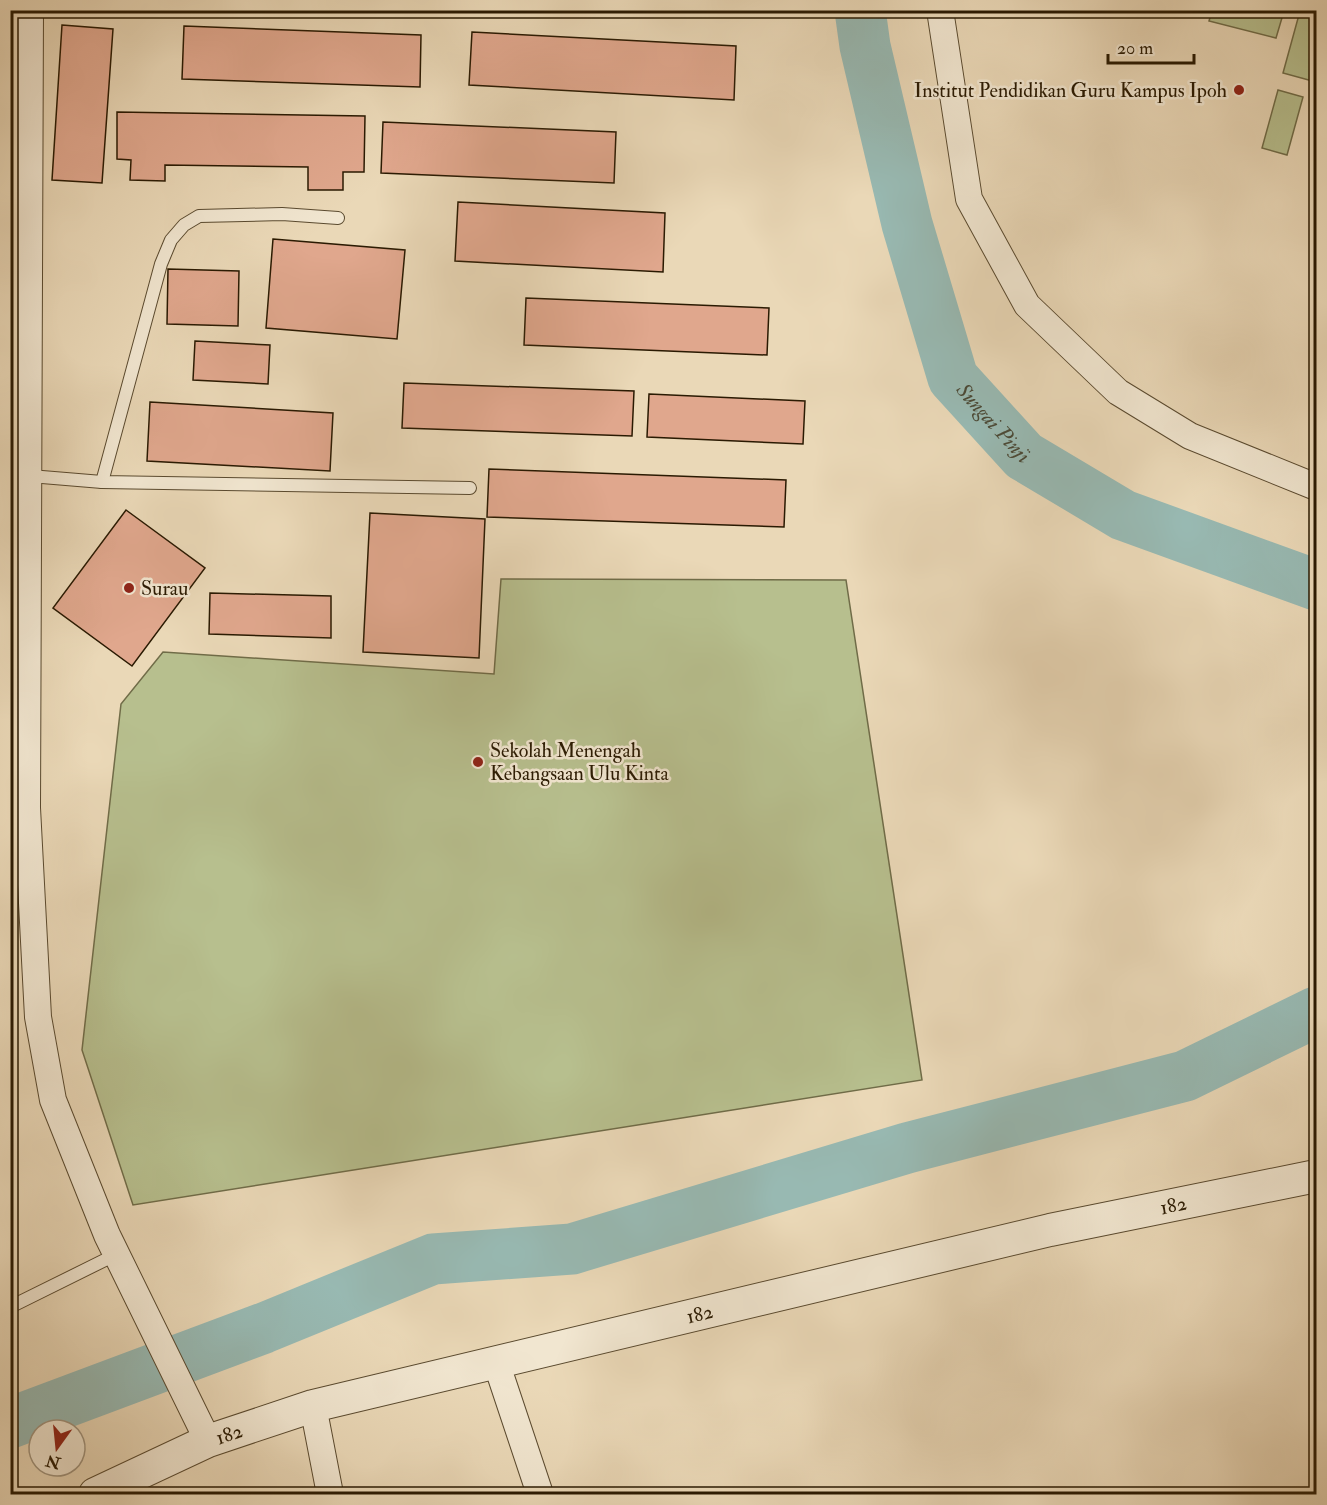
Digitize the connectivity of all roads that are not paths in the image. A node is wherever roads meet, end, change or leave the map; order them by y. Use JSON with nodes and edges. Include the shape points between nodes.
{"nodes":[{"id":1,"x":30,"y":10,"type":"edge"},
{"id":2,"x":940,"y":10,"type":"edge"},
{"id":3,"x":338,"y":218,"type":"dead end"},
{"id":4,"x":30,"y":476,"type":"junction"},
{"id":5,"x":102,"y":482,"type":"junction"},
{"id":6,"x":1317,"y":487,"type":"edge"},
{"id":7,"x":470,"y":488,"type":"dead end"},
{"id":8,"x":19,"y":810,"type":"edge"},
{"id":9,"x":1317,"y":1176,"type":"edge"},
{"id":10,"x":115,"y":1256,"type":"junction"},
{"id":11,"x":10,"y":1307,"type":"edge"},
{"id":12,"x":496,"y":1362,"type":"junction"},
{"id":13,"x":313,"y":1406,"type":"junction"},
{"id":14,"x":208,"y":1441,"type":"junction"},
{"id":15,"x":95,"y":1494,"type":"edge"},
{"id":16,"x":330,"y":1494,"type":"edge"},
{"id":17,"x":540,"y":1494,"type":"edge"}],
"edges":[{"from":1,"to":4,"type":"street"},
{"from":2,"to":6,"type":"street","via":[[969,199],[1027,305],[1118,392],[1190,436]]},
{"from":3,"to":5,"type":"lane","via":[[282,214],[200,216],[184,225],[171,240],[161,264]]},
{"from":4,"to":5,"type":"lane"},
{"from":4,"to":8,"type":"street"},
{"from":5,"to":7,"type":"lane"},
{"from":8,"to":10,"type":"street","via":[[38,1017],[53,1100]]},
{"from":9,"to":12,"type":"street","name":"182","via":[[1050,1230]]},
{"from":10,"to":11,"type":"lane"},
{"from":10,"to":14,"type":"street"},
{"from":12,"to":13,"type":"street","name":"182"},
{"from":12,"to":17,"type":"street"},
{"from":13,"to":14,"type":"street","name":"182"},
{"from":13,"to":16,"type":"street"},
{"from":14,"to":15,"type":"street","name":"182"}]}
